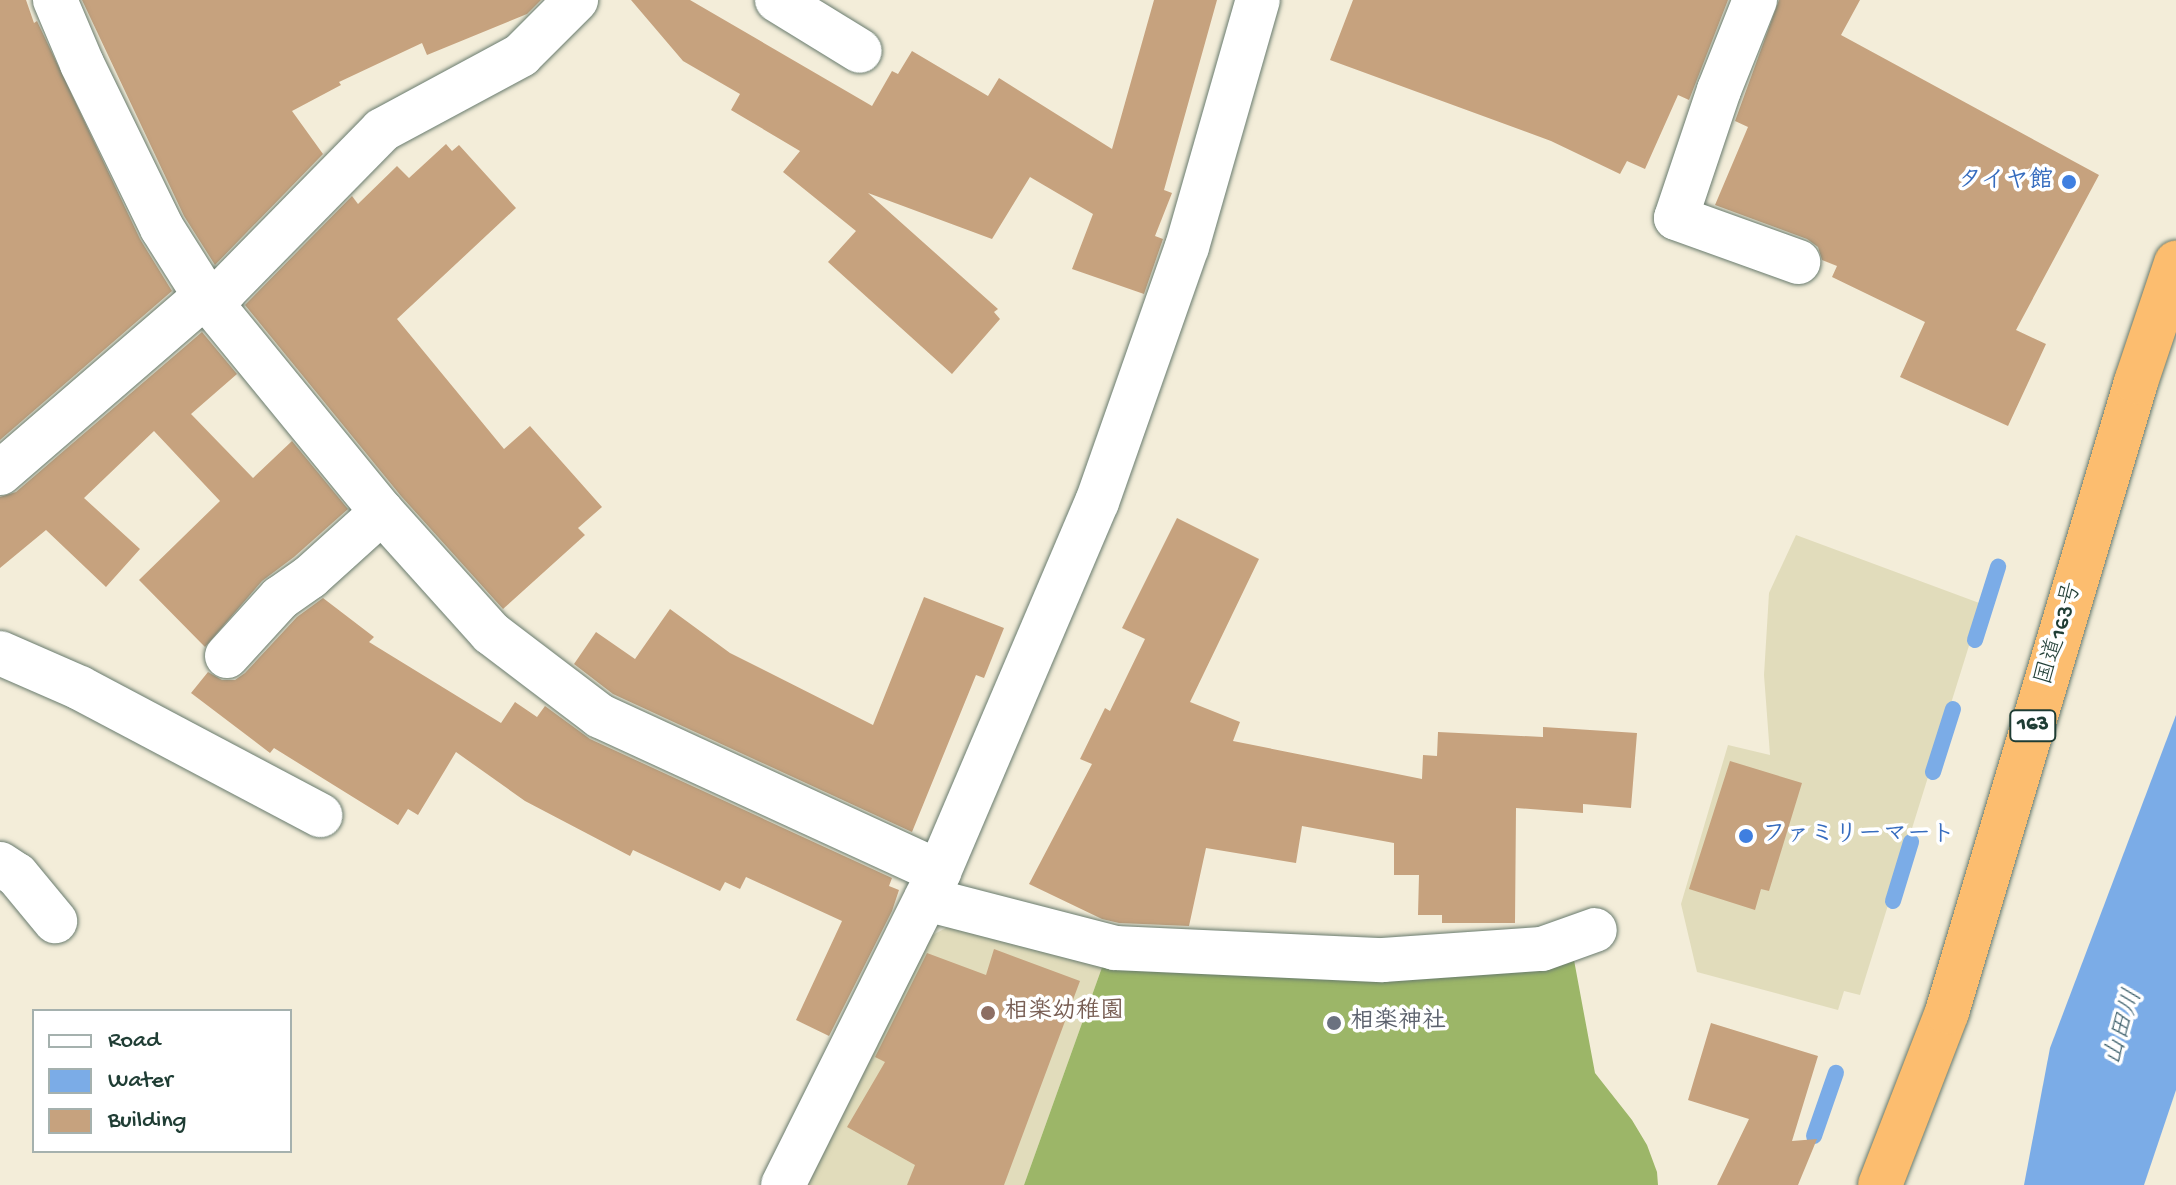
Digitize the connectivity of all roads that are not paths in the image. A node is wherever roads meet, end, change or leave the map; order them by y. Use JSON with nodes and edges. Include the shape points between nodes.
{"nodes":[{"id":1,"x":55,"y":0,"type":"edge"},
{"id":2,"x":576,"y":0,"type":"edge"},
{"id":3,"x":777,"y":0,"type":"edge"},
{"id":4,"x":1258,"y":0,"type":"edge"},
{"id":5,"x":1755,"y":0,"type":"edge"},
{"id":6,"x":860,"y":51,"type":"dead end"},
{"id":7,"x":1798,"y":262,"type":"dead end"},
{"id":8,"x":2176,"y":263,"type":"edge"},
{"id":9,"x":205,"y":296,"type":"junction"},
{"id":10,"x":0,"y":473,"type":"edge"},
{"id":11,"x":382,"y":512,"type":"junction"},
{"id":12,"x":0,"y":653,"type":"edge"},
{"id":13,"x":227,"y":656,"type":"dead end"},
{"id":14,"x":320,"y":815,"type":"dead end"},
{"id":15,"x":0,"y":864,"type":"edge"},
{"id":16,"x":932,"y":886,"type":"junction"},
{"id":17,"x":55,"y":921,"type":"dead end"},
{"id":18,"x":1595,"y":930,"type":"dead end"},
{"id":19,"x":783,"y":1185,"type":"edge"},
{"id":20,"x":1880,"y":1185,"type":"edge"}],
"edges":[{"from":1,"to":9,"type":"street","via":[[162,228]]},
{"from":2,"to":9,"type":"street","via":[[521,55],[382,130],[225,290]]},
{"from":3,"to":6,"type":"street"},
{"from":4,"to":16,"type":"street","via":[[1187,247],[1097,502]]},
{"from":5,"to":7,"type":"street","via":[[1676,218]]},
{"from":8,"to":20,"type":"highway","name":"国道163号","number":"163","via":[[1947,1012]]},
{"from":9,"to":10,"type":"street"},
{"from":9,"to":11,"type":"street"},
{"from":11,"to":13,"type":"street","via":[[280,598]]},
{"from":11,"to":16,"type":"street","via":[[491,633],[600,716]]},
{"from":12,"to":14,"type":"street","via":[[80,688]]},
{"from":15,"to":17,"type":"street","via":[[17,875]]},
{"from":16,"to":18,"type":"street","via":[[1115,948],[1383,960],[1542,949]]},
{"from":16,"to":19,"type":"street"}]}
